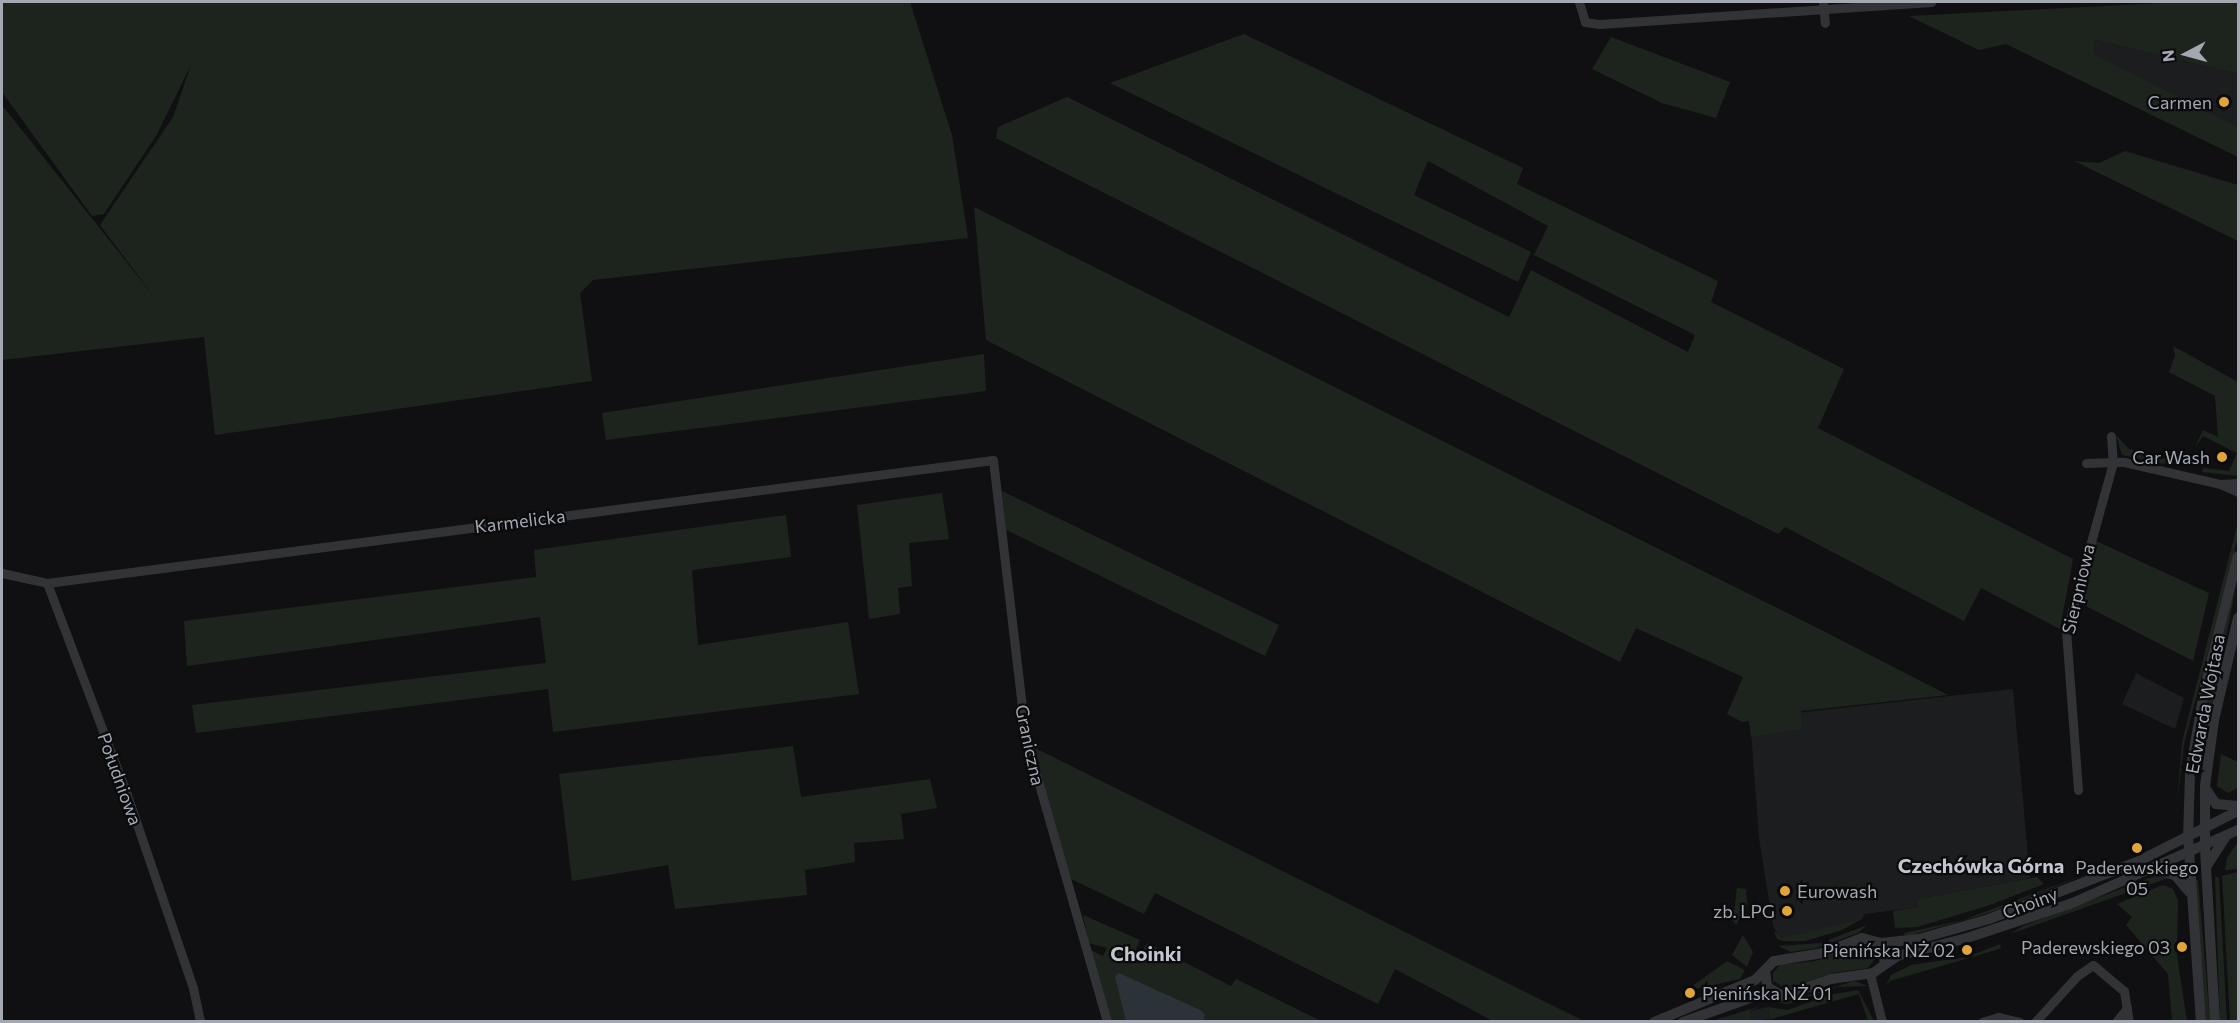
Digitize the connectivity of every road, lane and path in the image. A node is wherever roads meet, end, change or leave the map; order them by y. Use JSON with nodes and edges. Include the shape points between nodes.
{"nodes":[{"id":1,"x":1579,"y":2,"type":"edge"},
{"id":2,"x":1931,"y":2,"type":"edge"},
{"id":3,"x":1823,"y":5,"type":"edge"},
{"id":4,"x":1825,"y":23,"type":"dead end"},
{"id":5,"x":2111,"y":436,"type":"dead end"},
{"id":6,"x":993,"y":460,"type":"joint"},
{"id":7,"x":2086,"y":463,"type":"dead end"},
{"id":8,"x":2113,"y":463,"type":"junction"},
{"id":9,"x":2238,"y":483,"type":"edge"},
{"id":10,"x":2220,"y":484,"type":"junction"},
{"id":11,"x":2238,"y":492,"type":"edge"},
{"id":12,"x":2238,"y":556,"type":"edge"},
{"id":13,"x":2,"y":573,"type":"edge"},
{"id":14,"x":47,"y":583,"type":"junction"},
{"id":15,"x":2238,"y":618,"type":"edge"},
{"id":16,"x":2205,"y":786,"type":"junction"},
{"id":17,"x":2078,"y":790,"type":"dead end"},
{"id":18,"x":2238,"y":806,"type":"edge"},
{"id":19,"x":2238,"y":811,"type":"edge"},
{"id":20,"x":2204,"y":829,"type":"junction"},
{"id":21,"x":2238,"y":830,"type":"edge"},
{"id":22,"x":2226,"y":837,"type":"junction"},
{"id":23,"x":2188,"y":838,"type":"junction"},
{"id":24,"x":2205,"y":848,"type":"junction"},
{"id":25,"x":2189,"y":855,"type":"junction"},
{"id":26,"x":2206,"y":867,"type":"junction"},
{"id":27,"x":2155,"y":869,"type":"junction"},
{"id":28,"x":2190,"y":895,"type":"junction"},
{"id":29,"x":1881,"y":943,"type":"junction"},
{"id":30,"x":1884,"y":965,"type":"junction"},
{"id":31,"x":1765,"y":970,"type":"junction"},
{"id":32,"x":1870,"y":974,"type":"junction"},
{"id":33,"x":1770,"y":991,"type":"junction"},
{"id":34,"x":2127,"y":1008,"type":"junction"},
{"id":35,"x":200,"y":1022,"type":"edge"},
{"id":36,"x":1107,"y":1022,"type":"edge"},
{"id":37,"x":1654,"y":1022,"type":"edge"},
{"id":38,"x":1683,"y":1022,"type":"edge"},
{"id":39,"x":1882,"y":1022,"type":"edge"},
{"id":40,"x":1982,"y":1022,"type":"edge"},
{"id":41,"x":2019,"y":1022,"type":"edge"},
{"id":42,"x":2035,"y":1022,"type":"edge"},
{"id":43,"x":2116,"y":1022,"type":"edge"},
{"id":44,"x":2129,"y":1022,"type":"edge"},
{"id":45,"x":2201,"y":1022,"type":"edge"},
{"id":46,"x":2215,"y":1022,"type":"edge"}],
"edges":[{"from":1,"to":3,"type":"street","via":[[1585,22],[1600,24]]},
{"from":2,"to":3,"type":"street"},
{"from":3,"to":4,"type":"street"},
{"from":5,"to":8,"type":"street","name":"Sierpniowa"},
{"from":6,"to":14,"type":"street","name":"Karmelicka"},
{"from":6,"to":36,"type":"street","name":"Graniczna","via":[[1026,739]]},
{"from":7,"to":8,"type":"street"},
{"from":8,"to":10,"type":"street","via":[[2124,462]]},
{"from":8,"to":17,"type":"street","name":"Sierpniowa","via":[[2066,632]]},
{"from":9,"to":10,"type":"street"},
{"from":10,"to":11,"type":"street"},
{"from":12,"to":23,"type":"street","name":"Edwarda Wojtasa","via":[[2193,741]]},
{"from":13,"to":14,"type":"street"},
{"from":14,"to":35,"type":"street","name":"Południowa","via":[[127,795],[193,988]]},
{"from":15,"to":16,"type":"street","name":"Edwarda Wojtasa","via":[[2214,720]]},
{"from":16,"to":18,"type":"street","via":[[2216,804]]},
{"from":16,"to":20,"type":"street","name":"Edwarda Wojtasa"},
{"from":19,"to":20,"type":"street","name":"Choiny"},
{"from":20,"to":23,"type":"street","name":"Choiny"},
{"from":20,"to":24,"type":"street","name":"Edwarda Wojtasa"},
{"from":21,"to":22,"type":"street","name":"Choiny"},
{"from":22,"to":24,"type":"street","name":"Choiny"},
{"from":22,"to":26,"type":"street"},
{"from":23,"to":25,"type":"street","name":"Edwarda Wojtasa"},
{"from":23,"to":29,"type":"street","name":"Choiny","via":[[1980,922],[1919,939]]},
{"from":24,"to":25,"type":"street","name":"Choiny"},
{"from":24,"to":26,"type":"street","name":"Edwarda Wojtasa"},
{"from":25,"to":27,"type":"street","name":"Choiny"},
{"from":25,"to":28,"type":"street","name":"Edwarda Wojtasa"},
{"from":26,"to":46,"type":"street","name":"Edwarda Wojtasa"},
{"from":27,"to":28,"type":"street","via":[[2175,875]]},
{"from":27,"to":30,"type":"street","name":"Choiny","via":[[2048,912],[1897,956]]},
{"from":28,"to":45,"type":"street","name":"Edwarda Wojtasa"},
{"from":29,"to":30,"type":"street","via":[[1886,952]]},
{"from":29,"to":31,"type":"street","name":"Choiny","via":[[1862,938],[1823,953],[1774,961]]},
{"from":30,"to":32,"type":"street","name":"Choiny"},
{"from":31,"to":33,"type":"street","via":[[1764,982]]},
{"from":31,"to":37,"type":"street","via":[[1750,982]]},
{"from":32,"to":33,"type":"street","via":[[1831,979],[1785,995]]},
{"from":32,"to":39,"type":"street"},
{"from":33,"to":38,"type":"street"},
{"from":34,"to":42,"type":"street","via":[[2124,991],[2093,964]]},
{"from":34,"to":43,"type":"street"},
{"from":34,"to":44,"type":"street"},
{"from":40,"to":41,"type":"street","via":[[1998,1017]]}]}
